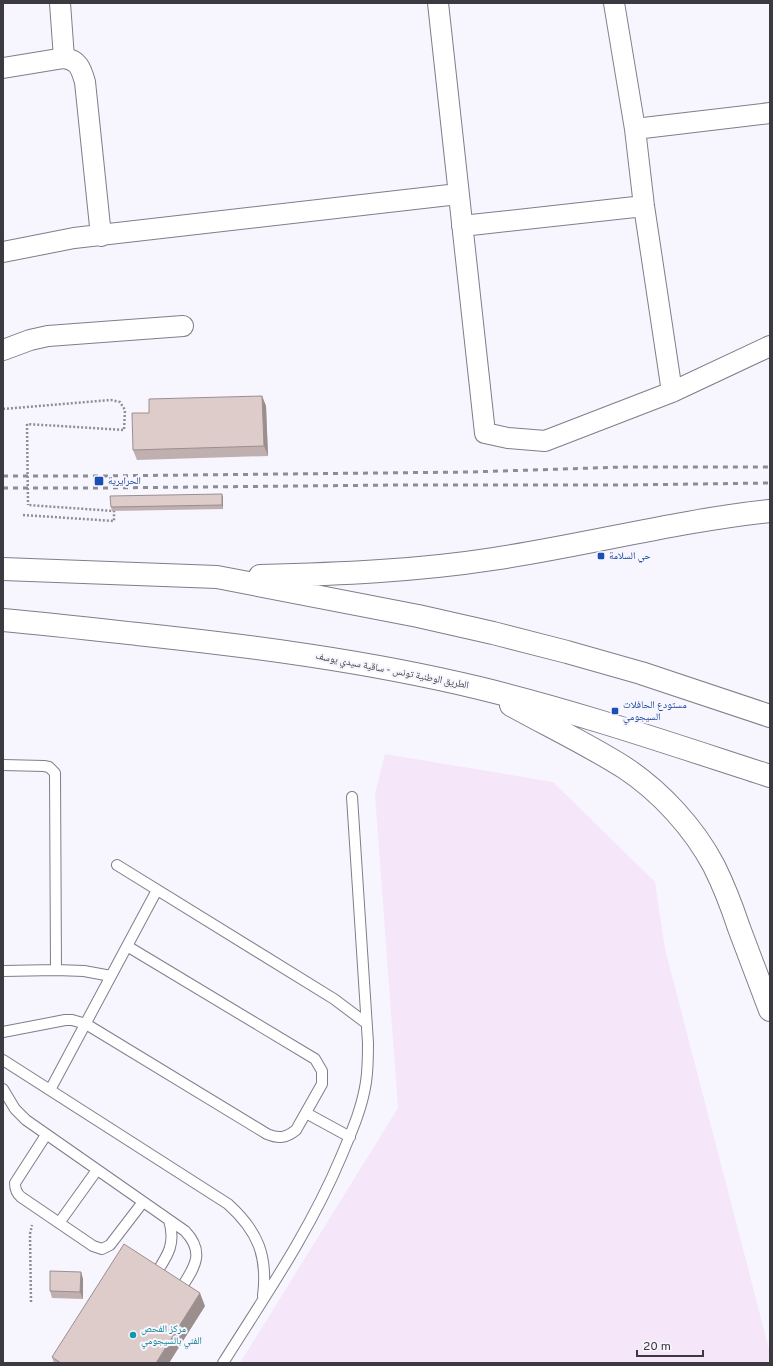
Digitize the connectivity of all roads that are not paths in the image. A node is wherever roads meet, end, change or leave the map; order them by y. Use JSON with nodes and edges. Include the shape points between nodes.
{"nodes":[{"id":1,"x":60,"y":3,"type":"edge"},
{"id":2,"x":438,"y":3,"type":"edge"},
{"id":3,"x":614,"y":3,"type":"edge"},
{"id":4,"x":64,"y":58,"type":"junction"},
{"id":5,"x":3,"y":68,"type":"edge"},
{"id":6,"x":770,"y":113,"type":"edge"},
{"id":7,"x":635,"y":128,"type":"junction"},
{"id":8,"x":458,"y":194,"type":"junction"},
{"id":9,"x":644,"y":206,"type":"junction"},
{"id":10,"x":462,"y":226,"type":"junction"},
{"id":11,"x":101,"y":236,"type":"junction"},
{"id":12,"x":3,"y":252,"type":"edge"},
{"id":13,"x":183,"y":326,"type":"dead end"},
{"id":14,"x":770,"y":346,"type":"edge"},
{"id":15,"x":3,"y":350,"type":"edge"},
{"id":16,"x":672,"y":392,"type":"junction"},
{"id":17,"x":770,"y":511,"type":"edge"},
{"id":18,"x":3,"y":569,"type":"edge"},
{"id":19,"x":217,"y":577,"type":"junction"},
{"id":20,"x":7,"y":624,"type":"edge"},
{"id":21,"x":478,"y":688,"type":"junction"},
{"id":22,"x":770,"y":716,"type":"edge"},
{"id":23,"x":3,"y":765,"type":"edge"},
{"id":24,"x":770,"y":776,"type":"edge"},
{"id":25,"x":352,"y":798,"type":"dead end"},
{"id":26,"x":117,"y":865,"type":"dead end"},
{"id":27,"x":157,"y":890,"type":"junction"},
{"id":28,"x":127,"y":946,"type":"junction"},
{"id":29,"x":56,"y":970,"type":"junction"},
{"id":30,"x":3,"y":971,"type":"edge"},
{"id":31,"x":111,"y":976,"type":"junction"},
{"id":32,"x":770,"y":1010,"type":"edge"},
{"id":33,"x":86,"y":1024,"type":"junction"},
{"id":34,"x":366,"y":1024,"type":"junction"},
{"id":35,"x":3,"y":1032,"type":"edge"},
{"id":36,"x":3,"y":1060,"type":"edge"},
{"id":37,"x":3,"y":1089,"type":"edge"},
{"id":38,"x":50,"y":1090,"type":"junction"},
{"id":39,"x":306,"y":1113,"type":"junction"},
{"id":40,"x":46,"y":1135,"type":"junction"},
{"id":41,"x":350,"y":1137,"type":"junction"},
{"id":42,"x":97,"y":1170,"type":"junction"},
{"id":43,"x":143,"y":1202,"type":"junction"},
{"id":44,"x":169,"y":1220,"type":"junction"},
{"id":45,"x":59,"y":1223,"type":"junction"},
{"id":46,"x":156,"y":1275,"type":"edge"},
{"id":47,"x":180,"y":1290,"type":"edge"},
{"id":48,"x":262,"y":1300,"type":"junction"},
{"id":49,"x":223,"y":1363,"type":"edge"}],
"edges":[{"from":1,"to":4,"type":"street"},
{"from":2,"to":8,"type":"street"},
{"from":3,"to":7,"type":"street"},
{"from":4,"to":5,"type":"street"},
{"from":4,"to":11,"type":"street","via":[[75,62],[82,71],[85,82]]},
{"from":6,"to":7,"type":"street"},
{"from":7,"to":9,"type":"street"},
{"from":8,"to":10,"type":"street"},
{"from":8,"to":11,"type":"street"},
{"from":9,"to":10,"type":"street"},
{"from":9,"to":16,"type":"street"},
{"from":10,"to":16,"type":"street","via":[[485,433],[545,441]]},
{"from":11,"to":12,"type":"street","via":[[47,242]]},
{"from":13,"to":15,"type":"street","via":[[48,336]]},
{"from":14,"to":16,"type":"street"},
{"from":17,"to":19,"type":"highway","via":[[673,525],[492,559],[355,572]]},
{"from":18,"to":19,"type":"highway"},
{"from":19,"to":22,"type":"highway","via":[[493,632],[641,673]]},
{"from":20,"to":21,"type":"highway","name":"الطريق الوطنية تونس - ساقية سيدي يوسف","via":[[185,639],[295,653]]},
{"from":21,"to":24,"type":"highway","name":"الطريق الوطنية تونس - ساقية سيدي يوسف","via":[[641,734]]},
{"from":21,"to":32,"type":"highway","via":[[626,769],[676,812],[714,866],[725,889]]},
{"from":23,"to":29,"type":"lane","via":[[44,766],[55,773]]},
{"from":25,"to":34,"type":"lane"},
{"from":26,"to":27,"type":"lane"},
{"from":27,"to":28,"type":"lane"},
{"from":27,"to":34,"type":"lane","via":[[334,1000]]},
{"from":28,"to":31,"type":"lane"},
{"from":28,"to":39,"type":"lane","via":[[315,1059],[323,1078]]},
{"from":29,"to":30,"type":"lane"},
{"from":29,"to":31,"type":"lane","via":[[84,971]]},
{"from":31,"to":33,"type":"lane"},
{"from":33,"to":35,"type":"lane","via":[[65,1020]]},
{"from":33,"to":38,"type":"lane"},
{"from":33,"to":39,"type":"lane","via":[[275,1137],[282,1137],[296,1130]]},
{"from":34,"to":41,"type":"lane","via":[[366,1081],[361,1107]]},
{"from":36,"to":38,"type":"lane"},
{"from":37,"to":40,"type":"lane","via":[[15,1109]]},
{"from":38,"to":48,"type":"lane","via":[[228,1204],[241,1217],[260,1247],[265,1282]]},
{"from":39,"to":41,"type":"lane"},
{"from":40,"to":42,"type":"lane"},
{"from":40,"to":45,"type":"lane","via":[[15,1183],[15,1188],[17,1194]]},
{"from":41,"to":48,"type":"lane","via":[[311,1221]]},
{"from":42,"to":43,"type":"lane"},
{"from":42,"to":45,"type":"lane"},
{"from":43,"to":44,"type":"lane"},
{"from":43,"to":45,"type":"lane","via":[[110,1245],[102,1249]]},
{"from":44,"to":46,"type":"lane","via":[[171,1248]]},
{"from":44,"to":47,"type":"lane","via":[[192,1238],[196,1247],[197,1258],[194,1267]]},
{"from":48,"to":49,"type":"lane"}]}
